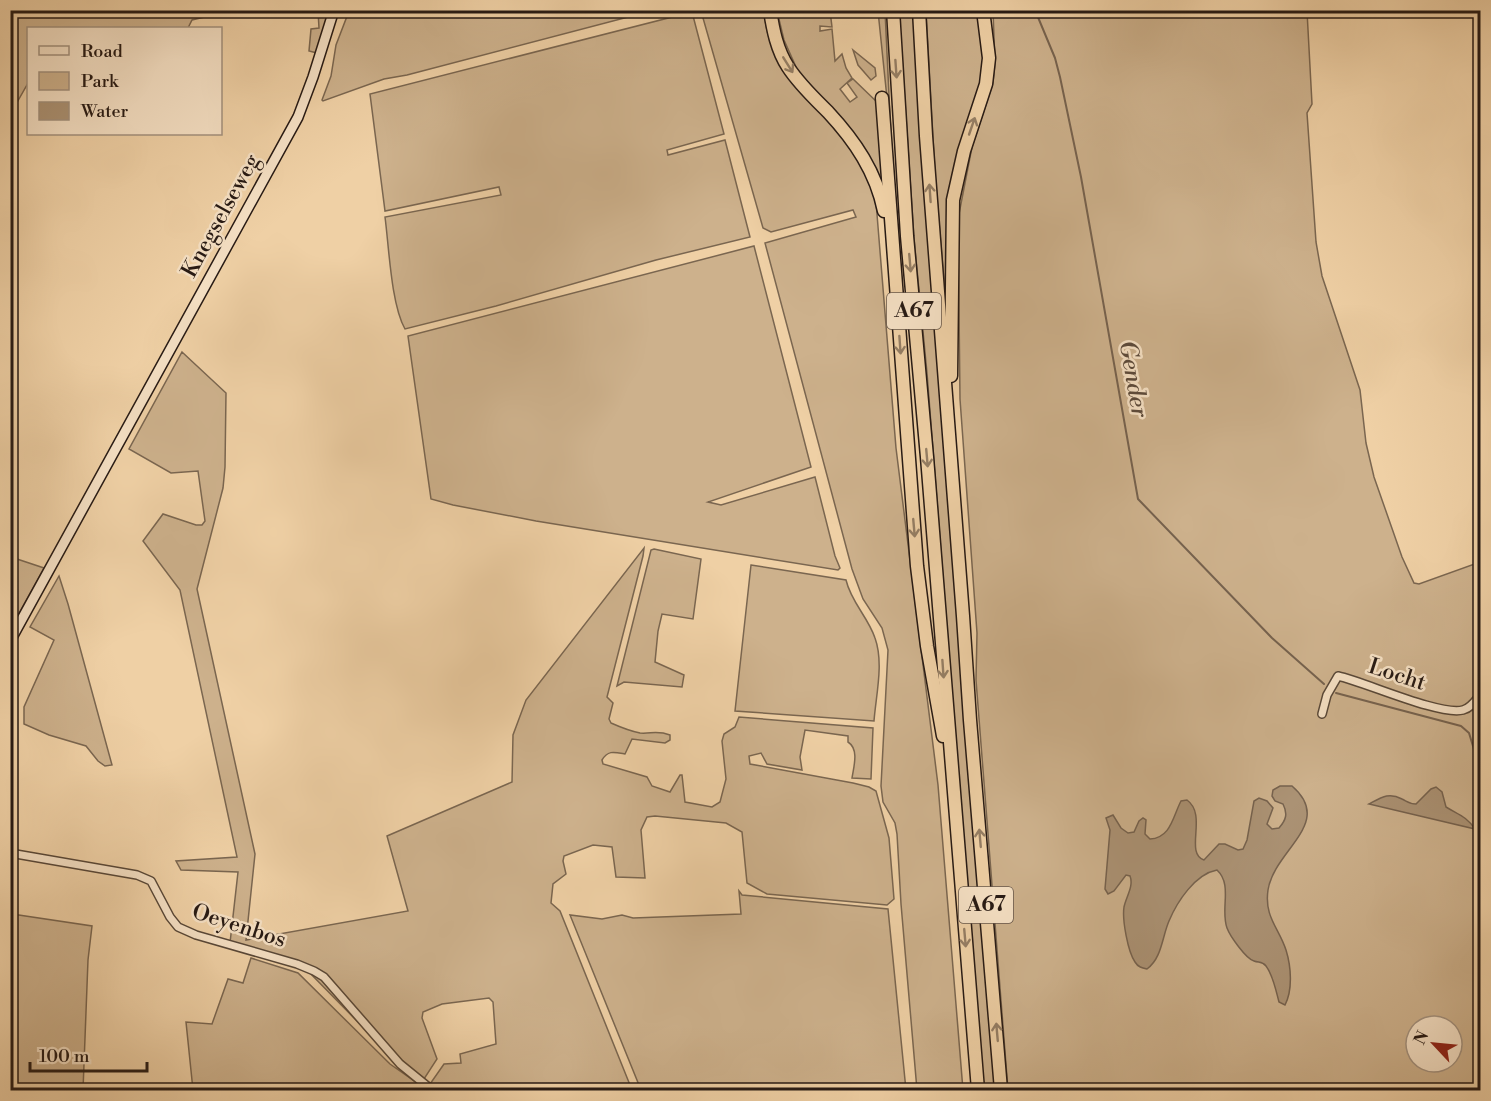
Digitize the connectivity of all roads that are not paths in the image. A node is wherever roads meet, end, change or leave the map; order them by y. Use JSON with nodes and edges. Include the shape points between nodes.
{"nodes":[{"id":1,"x":334,"y":10,"type":"edge"},
{"id":2,"x":770,"y":10,"type":"edge"},
{"id":3,"x":893,"y":10,"type":"edge"},
{"id":4,"x":919,"y":10,"type":"edge"},
{"id":5,"x":983,"y":10,"type":"edge"},
{"id":6,"x":882,"y":98,"type":"dead end"},
{"id":7,"x":894,"y":266,"type":"junction"},
{"id":8,"x":948,"y":419,"type":"junction"},
{"id":9,"x":10,"y":641,"type":"edge"},
{"id":10,"x":1480,"y":695,"type":"edge"},
{"id":11,"x":1322,"y":714,"type":"dead end"},
{"id":12,"x":952,"y":775,"type":"junction"},
{"id":13,"x":10,"y":853,"type":"edge"},
{"id":14,"x":432,"y":1090,"type":"edge"},
{"id":15,"x":978,"y":1090,"type":"edge"},
{"id":16,"x":1001,"y":1090,"type":"edge"}],
"edges":[{"from":1,"to":9,"type":"street","name":"Knegselseweg","via":[[298,117]]},
{"from":2,"to":7,"type":"highway","number":"A67","one_way":true,"via":[[776,42],[788,68],[861,152],[883,205]]},
{"from":3,"to":12,"type":"highway","number":"A67","one_way":true,"via":[[907,236]]},
{"from":8,"to":4,"type":"highway","number":"A67","one_way":true},
{"from":8,"to":5,"type":"highway","number":"A67","one_way":true,"via":[[953,200],[962,157],[986,84],[989,58]]},
{"from":6,"to":7,"type":"highway","number":"A67"},
{"from":7,"to":12,"type":"highway","number":"A67","one_way":true,"via":[[917,566],[939,720]]},
{"from":16,"to":8,"type":"highway","number":"A67","one_way":true},
{"from":10,"to":11,"type":"street","name":"Locht","via":[[1469,708],[1446,710],[1338,675]]},
{"from":12,"to":15,"type":"highway","number":"A67","one_way":true},
{"from":13,"to":14,"type":"street","name":"Oeyenbos","via":[[138,874],[151,881],[178,927],[314,971],[324,977],[400,1064]]}]}
